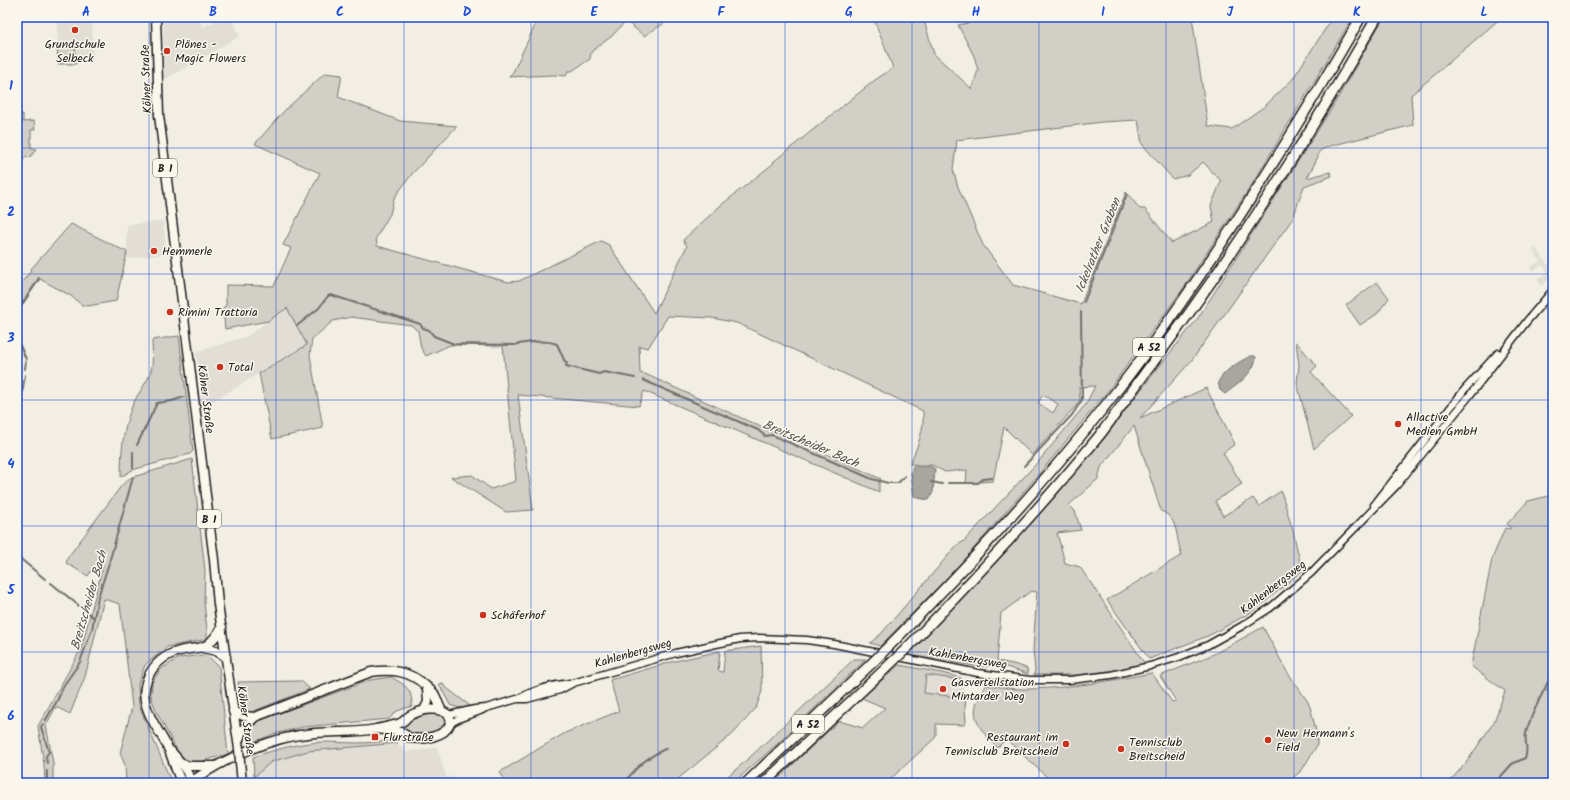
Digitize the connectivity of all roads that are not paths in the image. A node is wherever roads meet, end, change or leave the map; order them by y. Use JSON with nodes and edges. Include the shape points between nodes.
{"nodes":[{"id":1,"x":156,"y":17,"type":"edge"},
{"id":2,"x":1361,"y":17,"type":"edge"},
{"id":3,"x":1377,"y":17,"type":"edge"},
{"id":4,"x":1553,"y":290,"type":"edge"},
{"id":5,"x":222,"y":627,"type":"junction"},
{"id":6,"x":203,"y":648,"type":"junction"},
{"id":7,"x":226,"y":657,"type":"junction"},
{"id":8,"x":427,"y":688,"type":"junction"},
{"id":9,"x":486,"y":708,"type":"junction"},
{"id":10,"x":441,"y":709,"type":"junction"},
{"id":11,"x":424,"y":710,"type":"junction"},
{"id":12,"x":233,"y":711,"type":"junction"},
{"id":13,"x":449,"y":715,"type":"junction"},
{"id":14,"x":255,"y":717,"type":"junction"},
{"id":15,"x":402,"y":723,"type":"junction"},
{"id":16,"x":450,"y":724,"type":"junction"},
{"id":17,"x":376,"y":729,"type":"junction"},
{"id":18,"x":401,"y":732,"type":"junction"},
{"id":19,"x":167,"y":748,"type":"junction"},
{"id":20,"x":238,"y":749,"type":"junction"},
{"id":21,"x":182,"y":764,"type":"junction"},
{"id":22,"x":214,"y":766,"type":"junction"},
{"id":23,"x":191,"y":782,"type":"edge"},
{"id":24,"x":182,"y":783,"type":"edge"},
{"id":25,"x":242,"y":783,"type":"edge"},
{"id":26,"x":746,"y":783,"type":"edge"},
{"id":27,"x":764,"y":783,"type":"edge"}],
"edges":[{"from":1,"to":5,"type":"main road","name":"Kölner Straße","number":"B 1","via":[[159,115]]},
{"from":2,"to":26,"type":"highway","number":"A 52","bridge":true,"via":[[1258,190],[1143,356],[1088,425],[985,546],[871,664]]},
{"from":3,"to":27,"type":"highway","number":"A 52","bridge":true,"via":[[1268,197],[1201,298],[1108,423],[995,556],[908,647]]},
{"from":4,"to":9,"type":"street","name":"Kahlenbergsweg","via":[[1396,486],[1307,577],[1270,608],[1242,626],[1208,645],[1179,657],[1111,675],[1070,680],[1017,679],[834,644],[759,638],[734,640],[689,650],[573,683],[558,684]]},
{"from":5,"to":6,"type":"main road","via":[[214,640]]},
{"from":5,"to":7,"type":"main road","name":"Kölner Straße","number":"B 1"},
{"from":6,"to":7,"type":"main road"},
{"from":6,"to":19,"type":"main road","via":[[177,652],[166,657],[155,665],[145,685],[144,698],[147,710]]},
{"from":7,"to":12,"type":"main road","name":"Kölner Straße","number":"B 1"},
{"from":8,"to":10,"type":"main road","via":[[432,691]]},
{"from":8,"to":11,"type":"main road","via":[[428,702]]},
{"from":8,"to":14,"type":"main road","via":[[420,680],[403,672],[372,672]]},
{"from":9,"to":13,"type":"street","name":"Kahlenbergsweg"},
{"from":9,"to":16,"type":"street","name":"Kahlenbergsweg"},
{"from":10,"to":11,"type":"main road","name":"Kahlenbergsweg"},
{"from":10,"to":13,"type":"main road"},
{"from":11,"to":15,"type":"main road","name":"Kahlenbergsweg","via":[[409,716]]},
{"from":12,"to":14,"type":"main road","via":[[243,716]]},
{"from":12,"to":20,"type":"main road","name":"Kölner Straße","number":"B 1"},
{"from":13,"to":16,"type":"main road"},
{"from":14,"to":20,"type":"main road","via":[[242,730]]},
{"from":15,"to":17,"type":"main road","name":"Kahlenbergsweg"},
{"from":15,"to":18,"type":"main road"},
{"from":16,"to":18,"type":"main road","name":"Kahlenbergsweg","via":[[440,733],[428,737],[409,738]]},
{"from":17,"to":18,"type":"main road","name":"Kahlenbergsweg"},
{"from":17,"to":22,"type":"main road","name":"Kahlenbergsweg","via":[[291,736],[249,749]]},
{"from":19,"to":21,"type":"main road"},
{"from":19,"to":24,"type":"main road"},
{"from":20,"to":25,"type":"main road","name":"Kölner Straße","number":"B 1","bridge":true},
{"from":21,"to":22,"type":"main road"},
{"from":21,"to":23,"type":"main road"},
{"from":22,"to":23,"type":"main road","name":"Kahlenbergsweg"}]}
